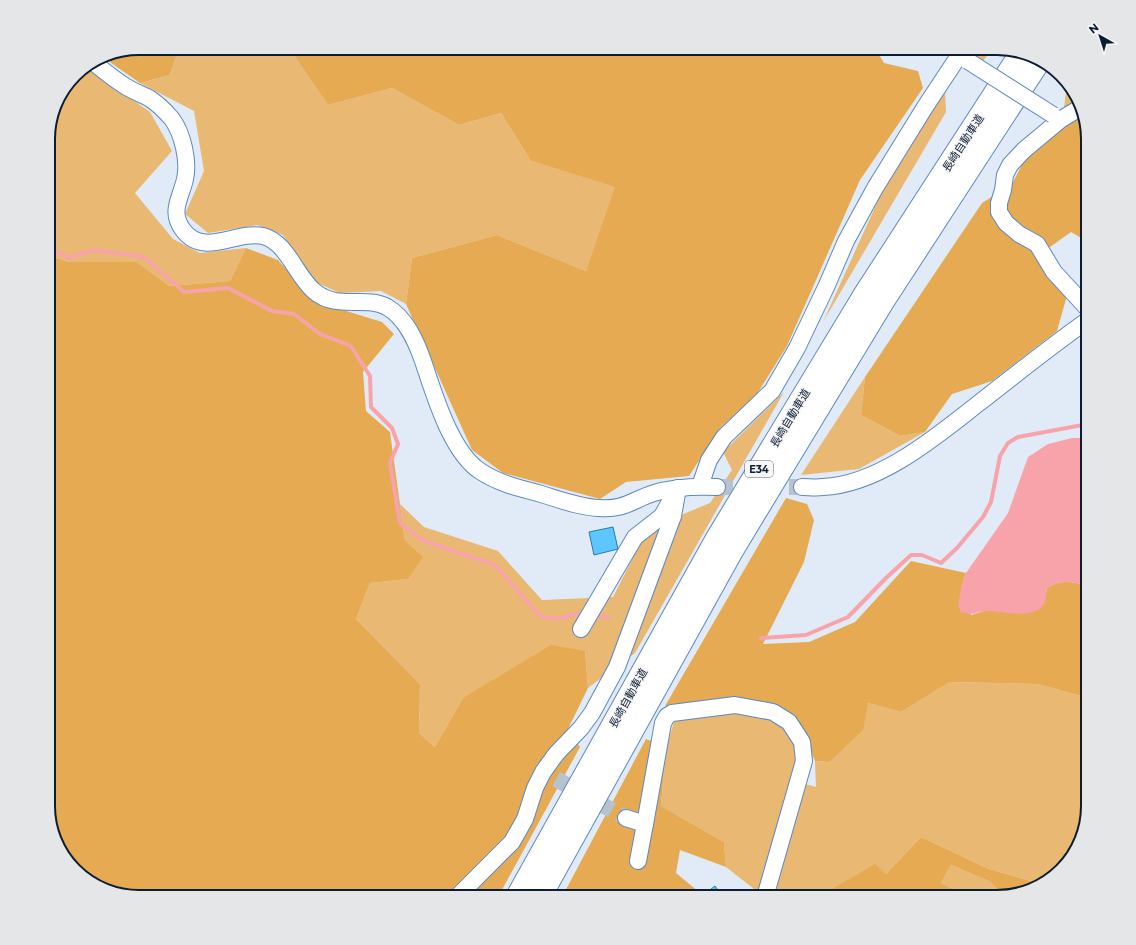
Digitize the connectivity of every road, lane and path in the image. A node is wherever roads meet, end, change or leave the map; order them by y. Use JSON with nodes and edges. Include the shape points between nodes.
{"nodes":[{"id":1,"x":959,"y":55,"type":"edge"},
{"id":2,"x":963,"y":55,"type":"edge"},
{"id":3,"x":1018,"y":58,"type":"edge"},
{"id":4,"x":1037,"y":65,"type":"edge"},
{"id":5,"x":98,"y":66,"type":"edge"},
{"id":6,"x":1076,"y":110,"type":"edge"},
{"id":7,"x":1057,"y":118,"type":"junction"},
{"id":8,"x":1081,"y":301,"type":"edge"},
{"id":9,"x":1081,"y":325,"type":"edge"},
{"id":10,"x":700,"y":486,"type":"junction"},
{"id":11,"x":717,"y":487,"type":"tunnel mouth"},
{"id":12,"x":802,"y":487,"type":"tunnel mouth"},
{"id":13,"x":678,"y":488,"type":"junction"},
{"id":14,"x":581,"y":629,"type":"dead end"},
{"id":15,"x":626,"y":818,"type":"tunnel mouth"},
{"id":16,"x":645,"y":824,"type":"junction"},
{"id":17,"x":638,"y":861,"type":"dead end"},
{"id":18,"x":464,"y":890,"type":"edge"},
{"id":19,"x":521,"y":890,"type":"edge"},
{"id":20,"x":544,"y":890,"type":"edge"},
{"id":21,"x":767,"y":890,"type":"edge"}],
"edges":[{"from":1,"to":10,"type":"street","via":[[875,188],[846,241],[797,348],[772,391],[724,437],[708,460]]},
{"from":2,"to":7,"type":"street","bridge":true},
{"from":3,"to":19,"type":"highway","name":"長崎自動車道","number":"E34","via":[[866,294],[720,533]]},
{"from":4,"to":20,"type":"highway","name":"長崎自動車道","number":"E34","via":[[882,303],[733,549]]},
{"from":5,"to":13,"type":"street","via":[[123,85],[149,98],[173,120],[187,161],[185,180],[176,203],[177,218],[182,229],[191,238],[202,243],[262,236],[275,241],[303,280],[324,298],[352,303],[374,303],[392,310],[404,323],[416,344],[456,444],[466,459],[478,470],[507,484],[578,505],[598,508],[616,508],[654,493]]},
{"from":6,"to":7,"type":"street"},
{"from":7,"to":8,"type":"street","via":[[1010,165],[1005,175],[999,212],[1006,223],[1019,234],[1037,244],[1054,272]]},
{"from":9,"to":12,"type":"street","via":[[926,444],[889,467],[846,483],[824,488]]},
{"from":10,"to":11,"type":"street"},
{"from":10,"to":13,"type":"street"},
{"from":13,"to":14,"type":"street","via":[[662,516],[635,537]]},
{"from":13,"to":18,"type":"street","via":[[673,516],[617,667],[582,728],[556,754],[549,776],[535,788],[525,819],[512,842]]},
{"from":15,"to":16,"type":"street"},
{"from":16,"to":17,"type":"street"},
{"from":16,"to":21,"type":"street","via":[[663,723],[667,716],[672,712],[735,705],[773,712],[789,722],[802,742],[804,761]]}]}
